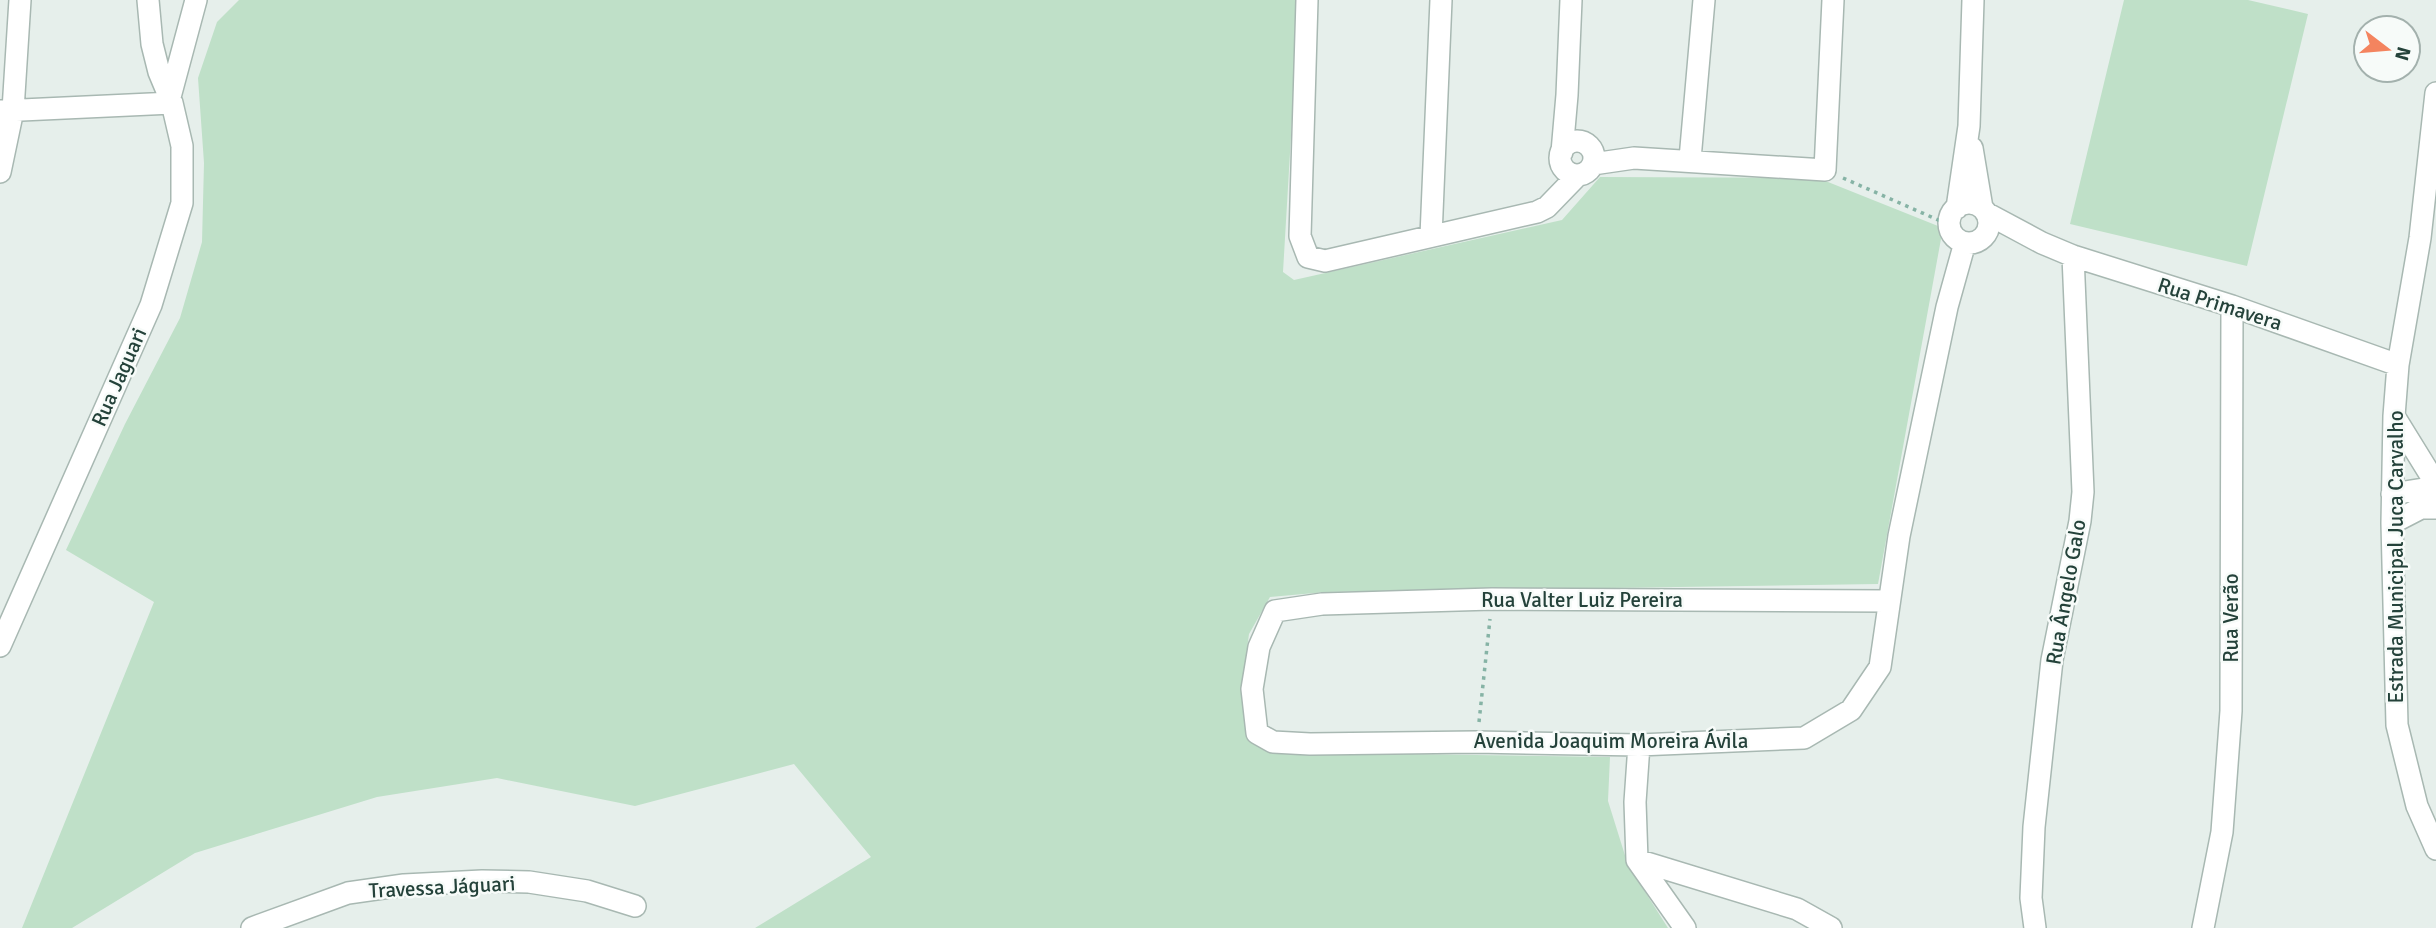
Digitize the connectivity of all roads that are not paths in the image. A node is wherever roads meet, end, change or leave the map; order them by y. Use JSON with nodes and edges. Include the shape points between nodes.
{"nodes":[{"id":1,"x":20,"y":0,"type":"edge"},
{"id":2,"x":148,"y":0,"type":"edge"},
{"id":3,"x":196,"y":0,"type":"edge"},
{"id":4,"x":1307,"y":0,"type":"edge"},
{"id":5,"x":1441,"y":0,"type":"edge"},
{"id":6,"x":1571,"y":0,"type":"edge"},
{"id":7,"x":1704,"y":0,"type":"edge"},
{"id":8,"x":1833,"y":0,"type":"edge"},
{"id":9,"x":1973,"y":0,"type":"edge"},
{"id":10,"x":2436,"y":93,"type":"edge"},
{"id":11,"x":171,"y":100,"type":"junction"},
{"id":12,"x":7,"y":111,"type":"edge"},
{"id":13,"x":1969,"y":125,"type":"junction"},
{"id":14,"x":1578,"y":158,"type":"junction"},
{"id":15,"x":1690,"y":159,"type":"junction"},
{"id":16,"x":0,"y":172,"type":"edge"},
{"id":17,"x":1984,"y":211,"type":"junction"},
{"id":18,"x":1962,"y":228,"type":"junction"},
{"id":19,"x":1432,"y":236,"type":"junction"},
{"id":20,"x":2042,"y":243,"type":"junction"},
{"id":21,"x":2073,"y":256,"type":"junction"},
{"id":22,"x":2232,"y":306,"type":"junction"},
{"id":23,"x":2398,"y":365,"type":"junction"},
{"id":24,"x":2394,"y":416,"type":"junction"},
{"id":25,"x":2436,"y":485,"type":"edge"},
{"id":26,"x":2392,"y":494,"type":"junction"},
{"id":27,"x":2436,"y":508,"type":"edge"},
{"id":28,"x":2392,"y":523,"type":"junction"},
{"id":29,"x":1889,"y":601,"type":"junction"},
{"id":30,"x":1275,"y":611,"type":"joint"},
{"id":31,"x":0,"y":646,"type":"edge"},
{"id":32,"x":1639,"y":745,"type":"junction"},
{"id":33,"x":2436,"y":849,"type":"edge"},
{"id":34,"x":1637,"y":860,"type":"junction"},
{"id":35,"x":635,"y":906,"type":"dead end"},
{"id":36,"x":252,"y":928,"type":"edge"},
{"id":37,"x":1685,"y":928,"type":"edge"},
{"id":38,"x":1831,"y":928,"type":"edge"},
{"id":39,"x":2035,"y":928,"type":"edge"},
{"id":40,"x":2203,"y":928,"type":"edge"}],
"edges":[{"from":1,"to":12,"type":"street"},
{"from":2,"to":11,"type":"street","name":"Rua Jaguari","via":[[152,44]]},
{"from":3,"to":11,"type":"street","name":"Rua Jaguari"},
{"from":4,"to":19,"type":"street","via":[[1300,236],[1304,251],[1308,257],[1325,261]]},
{"from":5,"to":19,"type":"street"},
{"from":6,"to":14,"type":"street","via":[[1567,95]]},
{"from":7,"to":15,"type":"street"},
{"from":8,"to":15,"type":"street","via":[[1825,170]]},
{"from":9,"to":13,"type":"street","name":"Avenida Joaquim Moreira Ávila"},
{"from":10,"to":23,"type":"street","name":"Estrada Municipal Juca Carvalho","via":[[2420,238]]},
{"from":11,"to":12,"type":"street"},
{"from":11,"to":31,"type":"street","name":"Rua Jaguari","via":[[182,146],[182,203],[151,305]]},
{"from":12,"to":16,"type":"street"},
{"from":13,"to":17,"type":"street","name":"Avenida Joaquim Moreira Ávila"},
{"from":13,"to":18,"type":"street","name":"Avenida Joaquim Moreira Ávila"},
{"from":14,"to":15,"type":"street"},
{"from":14,"to":19,"type":"street","via":[[1547,207]]},
{"from":17,"to":18,"type":"street","name":"Avenida Joaquim Moreira Ávila","via":[[1988,227]]},
{"from":17,"to":18,"type":"street","via":[[1969,203]]},
{"from":17,"to":20,"type":"street","name":"Rua Primavera"},
{"from":18,"to":20,"type":"street","name":"Rua Primavera"},
{"from":18,"to":29,"type":"street","name":"Avenida Joaquim Moreira Ávila","via":[[1964,247],[1941,334]]},
{"from":20,"to":21,"type":"street","name":"Rua Primavera"},
{"from":21,"to":22,"type":"street","name":"Rua Primavera"},
{"from":21,"to":39,"type":"street","name":"Rua Ângelo Galo","via":[[2083,492],[2052,660],[2034,827],[2031,898]]},
{"from":22,"to":23,"type":"street","name":"Rua Primavera"},
{"from":22,"to":40,"type":"street","name":"Rua Verão","via":[[2231,711],[2222,832]]},
{"from":23,"to":24,"type":"street","name":"Estrada Municipal Juca Carvalho"},
{"from":24,"to":25,"type":"street"},
{"from":24,"to":26,"type":"street","name":"Estrada Municipal Juca Carvalho"},
{"from":25,"to":26,"type":"street"},
{"from":26,"to":28,"type":"street","name":"Estrada Municipal Juca Carvalho"},
{"from":27,"to":28,"type":"street","via":[[2421,508]]},
{"from":28,"to":33,"type":"street","name":"Estrada Municipal Juca Carvalho","via":[[2397,725],[2417,806]]},
{"from":29,"to":30,"type":"street","name":"Rua Valter Luiz Pereira","via":[[1492,599],[1322,604]]},
{"from":29,"to":32,"type":"street","name":"Avenida Joaquim Moreira Ávila","via":[[1880,667],[1852,710],[1804,738]]},
{"from":30,"to":32,"type":"street","name":"Avenida Joaquim Moreira Ávila","via":[[1258,647],[1252,689],[1257,733],[1273,742]]},
{"from":32,"to":34,"type":"street"},
{"from":34,"to":37,"type":"street"},
{"from":34,"to":38,"type":"street","via":[[1797,909]]},
{"from":35,"to":36,"type":"street","name":"Travessa Jáguari","via":[[587,891],[529,882],[404,885],[348,893]]}]}
